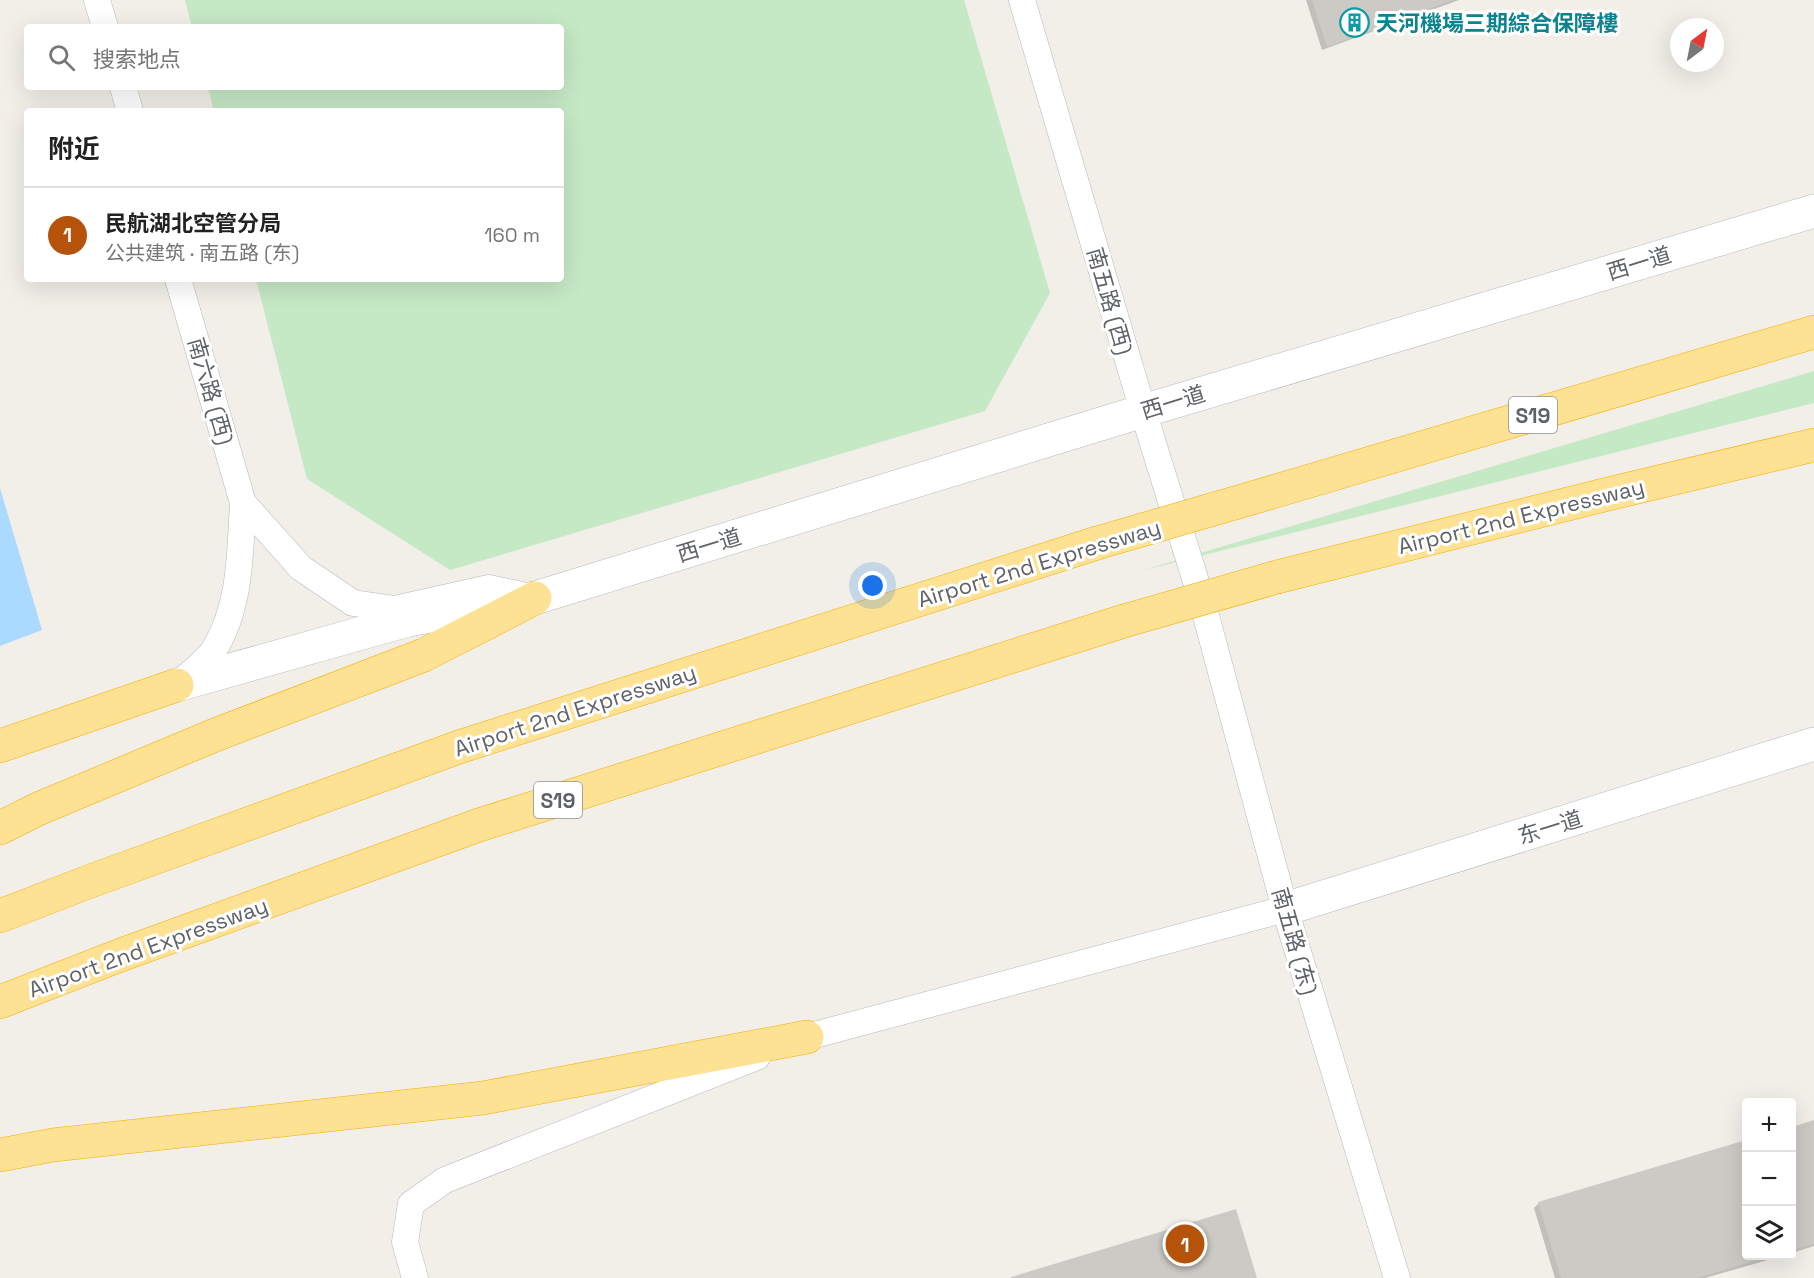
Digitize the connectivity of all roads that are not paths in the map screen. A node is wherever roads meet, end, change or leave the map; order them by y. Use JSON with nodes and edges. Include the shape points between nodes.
{"nodes":[{"id":1,"x":98,"y":0,"type":"edge"},
{"id":2,"x":1022,"y":0,"type":"edge"},
{"id":3,"x":104,"y":24,"type":"edge"},
{"id":4,"x":124,"y":90,"type":"edge"},
{"id":5,"x":129,"y":108,"type":"edge"},
{"id":6,"x":1814,"y":211,"type":"edge"},
{"id":7,"x":179,"y":282,"type":"edge"},
{"id":8,"x":1814,"y":332,"type":"edge"},
{"id":9,"x":1143,"y":411,"type":"junction"},
{"id":10,"x":1814,"y":445,"type":"edge"},
{"id":11,"x":243,"y":503,"type":"junction"},
{"id":12,"x":535,"y":598,"type":"junction"},
{"id":13,"x":1202,"y":601,"type":"joint"},
{"id":14,"x":177,"y":685,"type":"junction"},
{"id":15,"x":1814,"y":744,"type":"edge"},
{"id":16,"x":0,"y":746,"type":"edge"},
{"id":17,"x":0,"y":828,"type":"edge"},
{"id":18,"x":1286,"y":909,"type":"junction"},
{"id":19,"x":0,"y":916,"type":"edge"},
{"id":20,"x":0,"y":1002,"type":"edge"},
{"id":21,"x":807,"y":1037,"type":"junction"},
{"id":22,"x":0,"y":1155,"type":"edge"},
{"id":23,"x":415,"y":1278,"type":"edge"},
{"id":24,"x":1397,"y":1278,"type":"edge"}],
"edges":[{"from":1,"to":3,"type":"street"},
{"from":2,"to":9,"type":"street","name":"南五路 (西)"},
{"from":4,"to":5,"type":"street"},
{"from":6,"to":9,"type":"street","name":"西一道"},
{"from":7,"to":11,"type":"street","name":"南六路 (西)"},
{"from":8,"to":19,"type":"highway","name":"Airport 2nd Expressway","number":"S19","bridge":true,"via":[[1097,543],[459,747]]},
{"from":9,"to":12,"type":"street","name":"西一道"},
{"from":9,"to":13,"type":"street","name":"南五路 (西)"},
{"from":10,"to":20,"type":"highway","name":"Airport 2nd Expressway","number":"S19","bridge":true,"via":[[1277,577],[1124,621],[479,825]]},
{"from":11,"to":12,"type":"street","via":[[301,568],[353,603],[395,609],[489,588]]},
{"from":11,"to":14,"type":"street","via":[[232,610],[214,650]]},
{"from":12,"to":14,"type":"street","name":"西一道","via":[[408,620]]},
{"from":12,"to":17,"type":"highway","via":[[424,655],[215,735]]},
{"from":13,"to":18,"type":"street","name":"南五路 (东)"},
{"from":14,"to":16,"type":"highway"},
{"from":15,"to":18,"type":"street","name":"东一道"},
{"from":18,"to":21,"type":"street"},
{"from":18,"to":24,"type":"street","name":"南五路 (东)"},
{"from":21,"to":22,"type":"highway","via":[[483,1098],[53,1145]]},
{"from":21,"to":23,"type":"street","via":[[445,1180],[411,1204],[405,1242]]}]}
